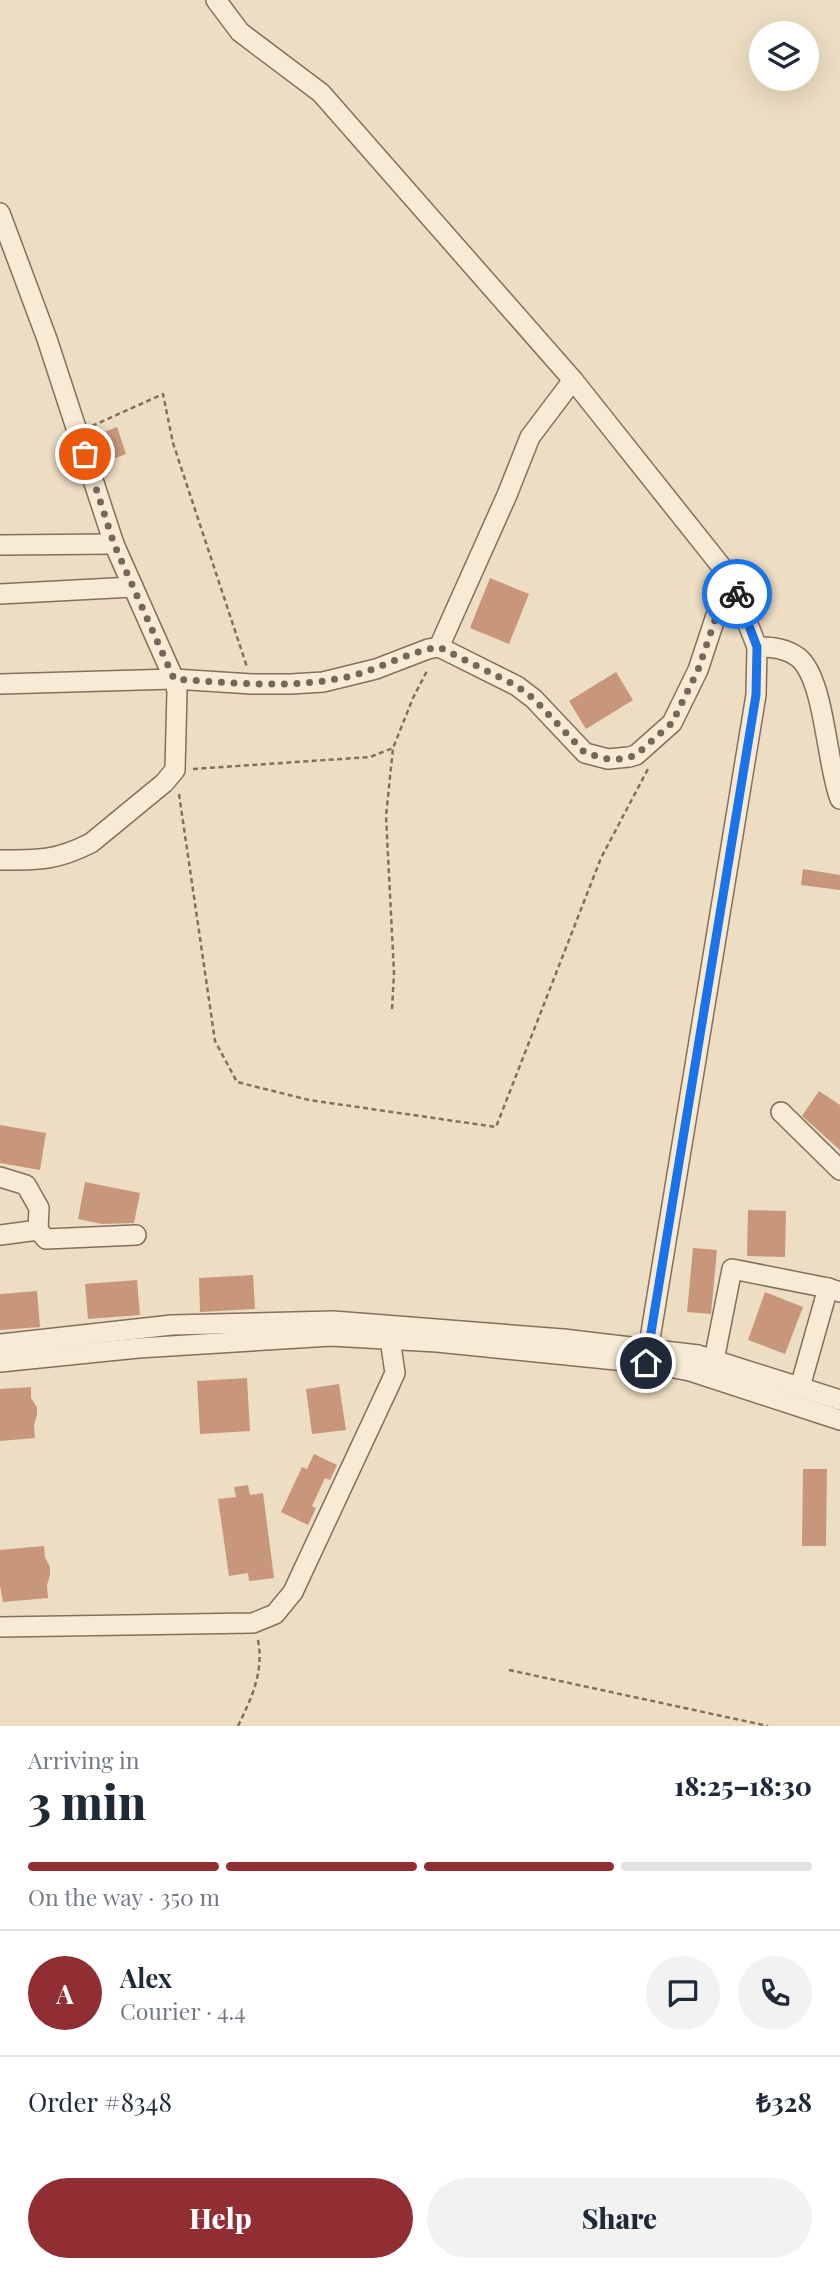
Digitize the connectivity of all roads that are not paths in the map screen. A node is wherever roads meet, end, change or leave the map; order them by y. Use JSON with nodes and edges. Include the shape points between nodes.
{"nodes":[{"id":1,"x":216,"y":0,"type":"edge"},
{"id":2,"x":0,"y":213,"type":"edge"},
{"id":3,"x":573,"y":380,"type":"junction"},
{"id":4,"x":114,"y":544,"type":"junction"},
{"id":5,"x":0,"y":545,"type":"edge"},
{"id":6,"x":730,"y":576,"type":"junction"},
{"id":7,"x":133,"y":587,"type":"junction"},
{"id":8,"x":0,"y":594,"type":"edge"},
{"id":9,"x":439,"y":647,"type":"junction"},
{"id":10,"x":757,"y":647,"type":"junction"},
{"id":11,"x":174,"y":679,"type":"junction"},
{"id":12,"x":0,"y":684,"type":"edge"},
{"id":13,"x":840,"y":799,"type":"edge"},
{"id":14,"x":0,"y":860,"type":"edge"},
{"id":15,"x":782,"y":1112,"type":"dead end"},
{"id":16,"x":840,"y":1170,"type":"edge"},
{"id":17,"x":0,"y":1177,"type":"edge"},
{"id":18,"x":38,"y":1230,"type":"junction"},
{"id":19,"x":135,"y":1235,"type":"dead end"},
{"id":20,"x":0,"y":1236,"type":"edge"},
{"id":21,"x":834,"y":1290,"type":"edge"},
{"id":22,"x":390,"y":1339,"type":"junction"},
{"id":23,"x":0,"y":1344,"type":"edge"},
{"id":24,"x":647,"y":1356,"type":"junction"},
{"id":25,"x":714,"y":1360,"type":"junction"},
{"id":26,"x":0,"y":1363,"type":"edge"},
{"id":27,"x":800,"y":1387,"type":"junction"},
{"id":28,"x":840,"y":1400,"type":"edge"},
{"id":29,"x":840,"y":1420,"type":"edge"},
{"id":30,"x":0,"y":1627,"type":"edge"}],
"edges":[{"from":1,"to":3,"type":"street","via":[[240,32],[321,93]]},
{"from":2,"to":4,"type":"street"},
{"from":3,"to":6,"type":"street"},
{"from":3,"to":9,"type":"street","via":[[530,437]]},
{"from":4,"to":5,"type":"street"},
{"from":4,"to":7,"type":"street"},
{"from":6,"to":9,"type":"street","via":[[698,670],[672,723],[636,755],[623,759],[585,753],[517,686]]},
{"from":6,"to":10,"type":"street"},
{"from":7,"to":8,"type":"street"},
{"from":7,"to":11,"type":"street"},
{"from":9,"to":11,"type":"street","via":[[349,677],[291,684]]},
{"from":10,"to":13,"type":"street","via":[[788,651],[808,668],[816,685]]},
{"from":10,"to":24,"type":"street","via":[[756,695]]},
{"from":11,"to":12,"type":"street"},
{"from":11,"to":14,"type":"street","via":[[175,770],[91,843],[46,860]]},
{"from":15,"to":16,"type":"street"},
{"from":17,"to":18,"type":"street","via":[[26,1185],[39,1208]]},
{"from":18,"to":19,"type":"street","via":[[46,1239]]},
{"from":18,"to":20,"type":"street"},
{"from":21,"to":25,"type":"street","via":[[732,1269]]},
{"from":21,"to":27,"type":"street"},
{"from":22,"to":24,"type":"street"},
{"from":22,"to":26,"type":"street","via":[[331,1336],[138,1348]]},
{"from":22,"to":30,"type":"street","via":[[394,1373],[293,1592],[275,1614],[253,1623]]},
{"from":23,"to":24,"type":"street","via":[[172,1325],[333,1321],[563,1339]]},
{"from":24,"to":25,"type":"street","via":[[698,1355]]},
{"from":24,"to":29,"type":"street"},
{"from":25,"to":27,"type":"street"},
{"from":27,"to":28,"type":"street"}]}
